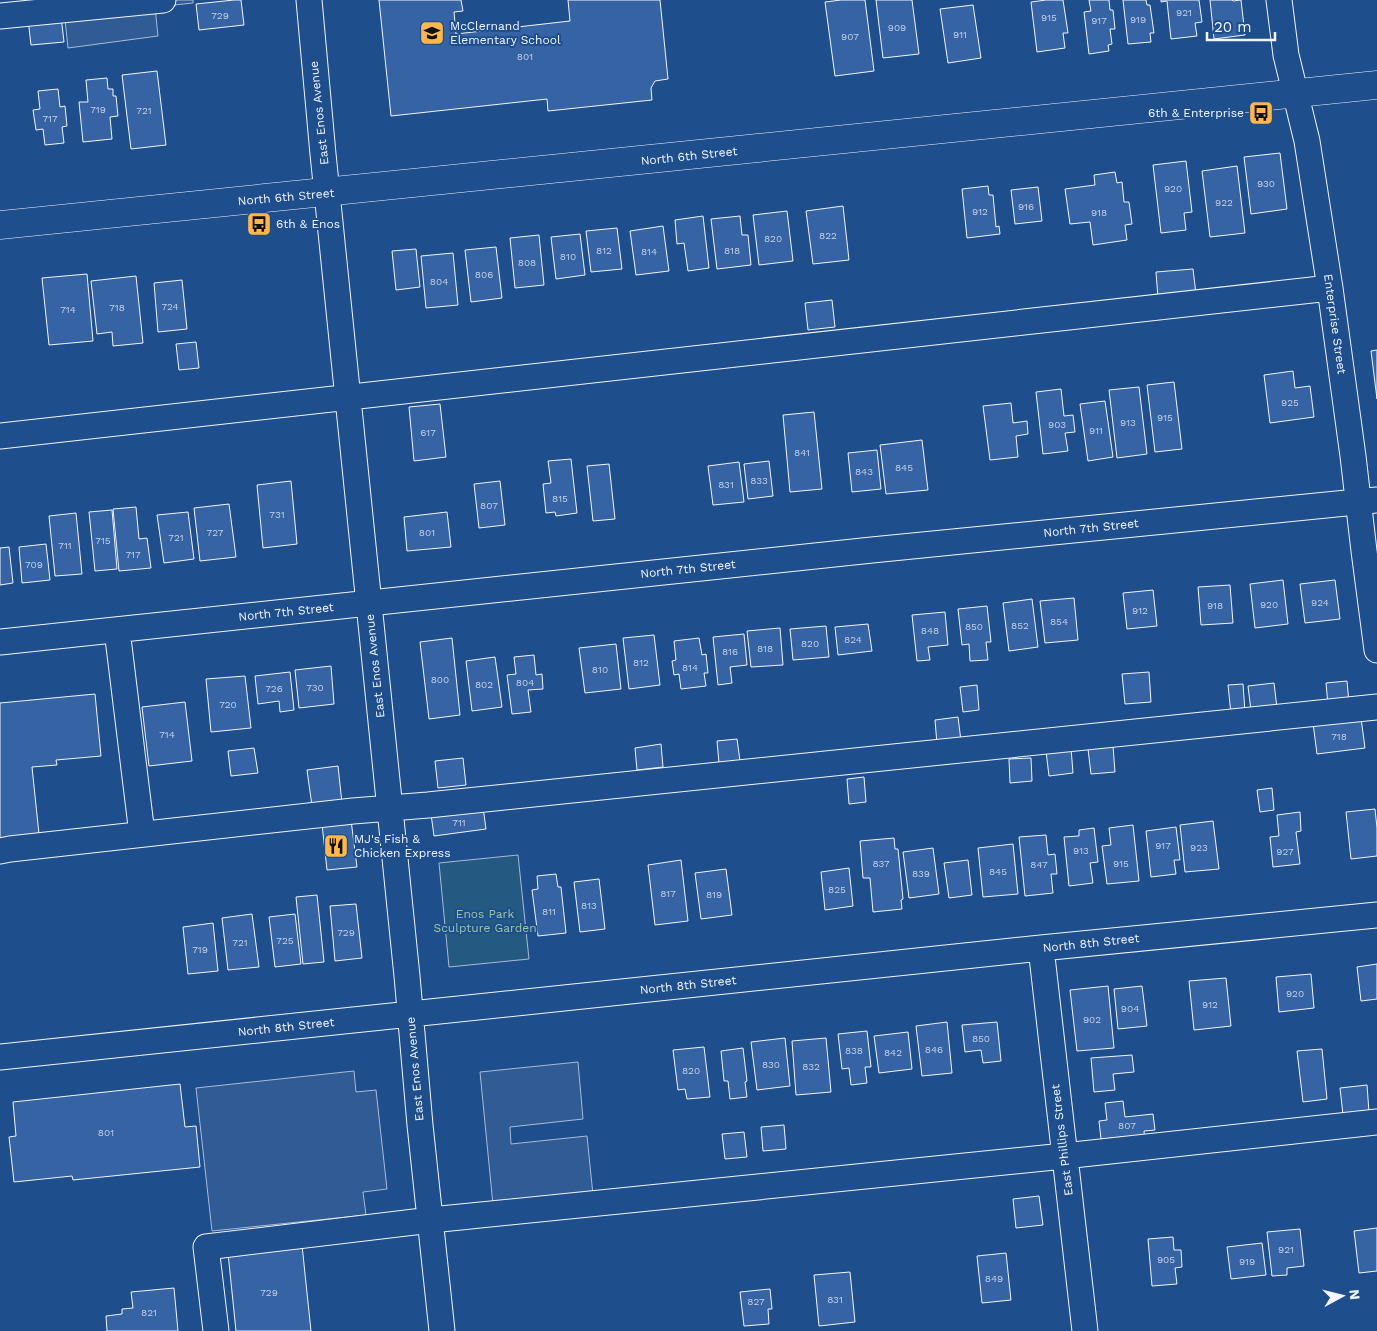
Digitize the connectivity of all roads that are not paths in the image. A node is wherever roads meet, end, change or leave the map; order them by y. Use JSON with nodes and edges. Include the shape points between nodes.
{"nodes":[{"id":1,"x":163,"y":0,"type":"edge"},
{"id":2,"x":309,"y":0,"type":"edge"},
{"id":3,"x":1279,"y":0,"type":"edge"},
{"id":4,"x":0,"y":16,"type":"edge"},
{"id":5,"x":1377,"y":85,"type":"edge"},
{"id":6,"x":1296,"y":94,"type":"junction"},
{"id":7,"x":328,"y":193,"type":"junction"},
{"id":8,"x":0,"y":225,"type":"edge"},
{"id":9,"x":1330,"y":288,"type":"junction"},
{"id":10,"x":349,"y":398,"type":"junction"},
{"id":11,"x":0,"y":436,"type":"edge"},
{"id":12,"x":1368,"y":501,"type":"edge"},
{"id":13,"x":369,"y":603,"type":"junction"},
{"id":14,"x":117,"y":630,"type":"junction"},
{"id":15,"x":0,"y":642,"type":"edge"},
{"id":16,"x":1377,"y":650,"type":"edge"},
{"id":17,"x":1377,"y":707,"type":"edge"},
{"id":18,"x":390,"y":808,"type":"junction"},
{"id":19,"x":142,"y":834,"type":"junction"},
{"id":20,"x":0,"y":852,"type":"edge"},
{"id":21,"x":1377,"y":915,"type":"edge"},
{"id":22,"x":1041,"y":948,"type":"junction"},
{"id":23,"x":411,"y":1014,"type":"junction"},
{"id":24,"x":0,"y":1058,"type":"edge"},
{"id":25,"x":1377,"y":1122,"type":"edge"},
{"id":26,"x":1064,"y":1156,"type":"junction"},
{"id":27,"x":430,"y":1220,"type":"junction"},
{"id":28,"x":216,"y":1331,"type":"edge"},
{"id":29,"x":442,"y":1331,"type":"edge"},
{"id":30,"x":1085,"y":1331,"type":"edge"}],
"edges":[{"from":1,"to":4,"type":"street"},
{"from":2,"to":7,"type":"street","name":"East Enos Avenue"},
{"from":3,"to":6,"type":"street","name":"Enterprise Street","via":[[1286,55]]},
{"from":5,"to":6,"type":"main road","name":"North 6th Street"},
{"from":6,"to":7,"type":"main road","name":"North 6th Street"},
{"from":6,"to":9,"type":"street","name":"Enterprise Street","via":[[1307,141]]},
{"from":7,"to":8,"type":"main road","name":"North 6th Street"},
{"from":7,"to":10,"type":"street","name":"East Enos Avenue"},
{"from":9,"to":10,"type":"street"},
{"from":9,"to":12,"type":"street","name":"Enterprise Street","via":[[1353,456]]},
{"from":10,"to":11,"type":"street"},
{"from":10,"to":13,"type":"street","name":"East Enos Avenue"},
{"from":12,"to":13,"type":"street","name":"North 7th Street"},
{"from":12,"to":16,"type":"street","name":"Enterprise Street"},
{"from":13,"to":14,"type":"street","name":"North 7th Street"},
{"from":13,"to":18,"type":"street","name":"East Enos Avenue"},
{"from":14,"to":15,"type":"street","name":"North 7th Street"},
{"from":14,"to":19,"type":"street"},
{"from":17,"to":18,"type":"street"},
{"from":18,"to":19,"type":"street"},
{"from":18,"to":23,"type":"street","name":"East Enos Avenue"},
{"from":19,"to":20,"type":"street"},
{"from":21,"to":22,"type":"street","name":"North 8th Street"},
{"from":22,"to":23,"type":"street","name":"North 8th Street"},
{"from":22,"to":26,"type":"street","name":"East Phillips Street"},
{"from":23,"to":24,"type":"street","name":"North 8th Street"},
{"from":23,"to":27,"type":"street","name":"East Enos Avenue"},
{"from":25,"to":26,"type":"street"},
{"from":26,"to":27,"type":"street"},
{"from":26,"to":30,"type":"street","name":"East Phillips Street"},
{"from":27,"to":28,"type":"street","via":[[206,1247]]},
{"from":27,"to":29,"type":"street","name":"East Enos Avenue"}]}
